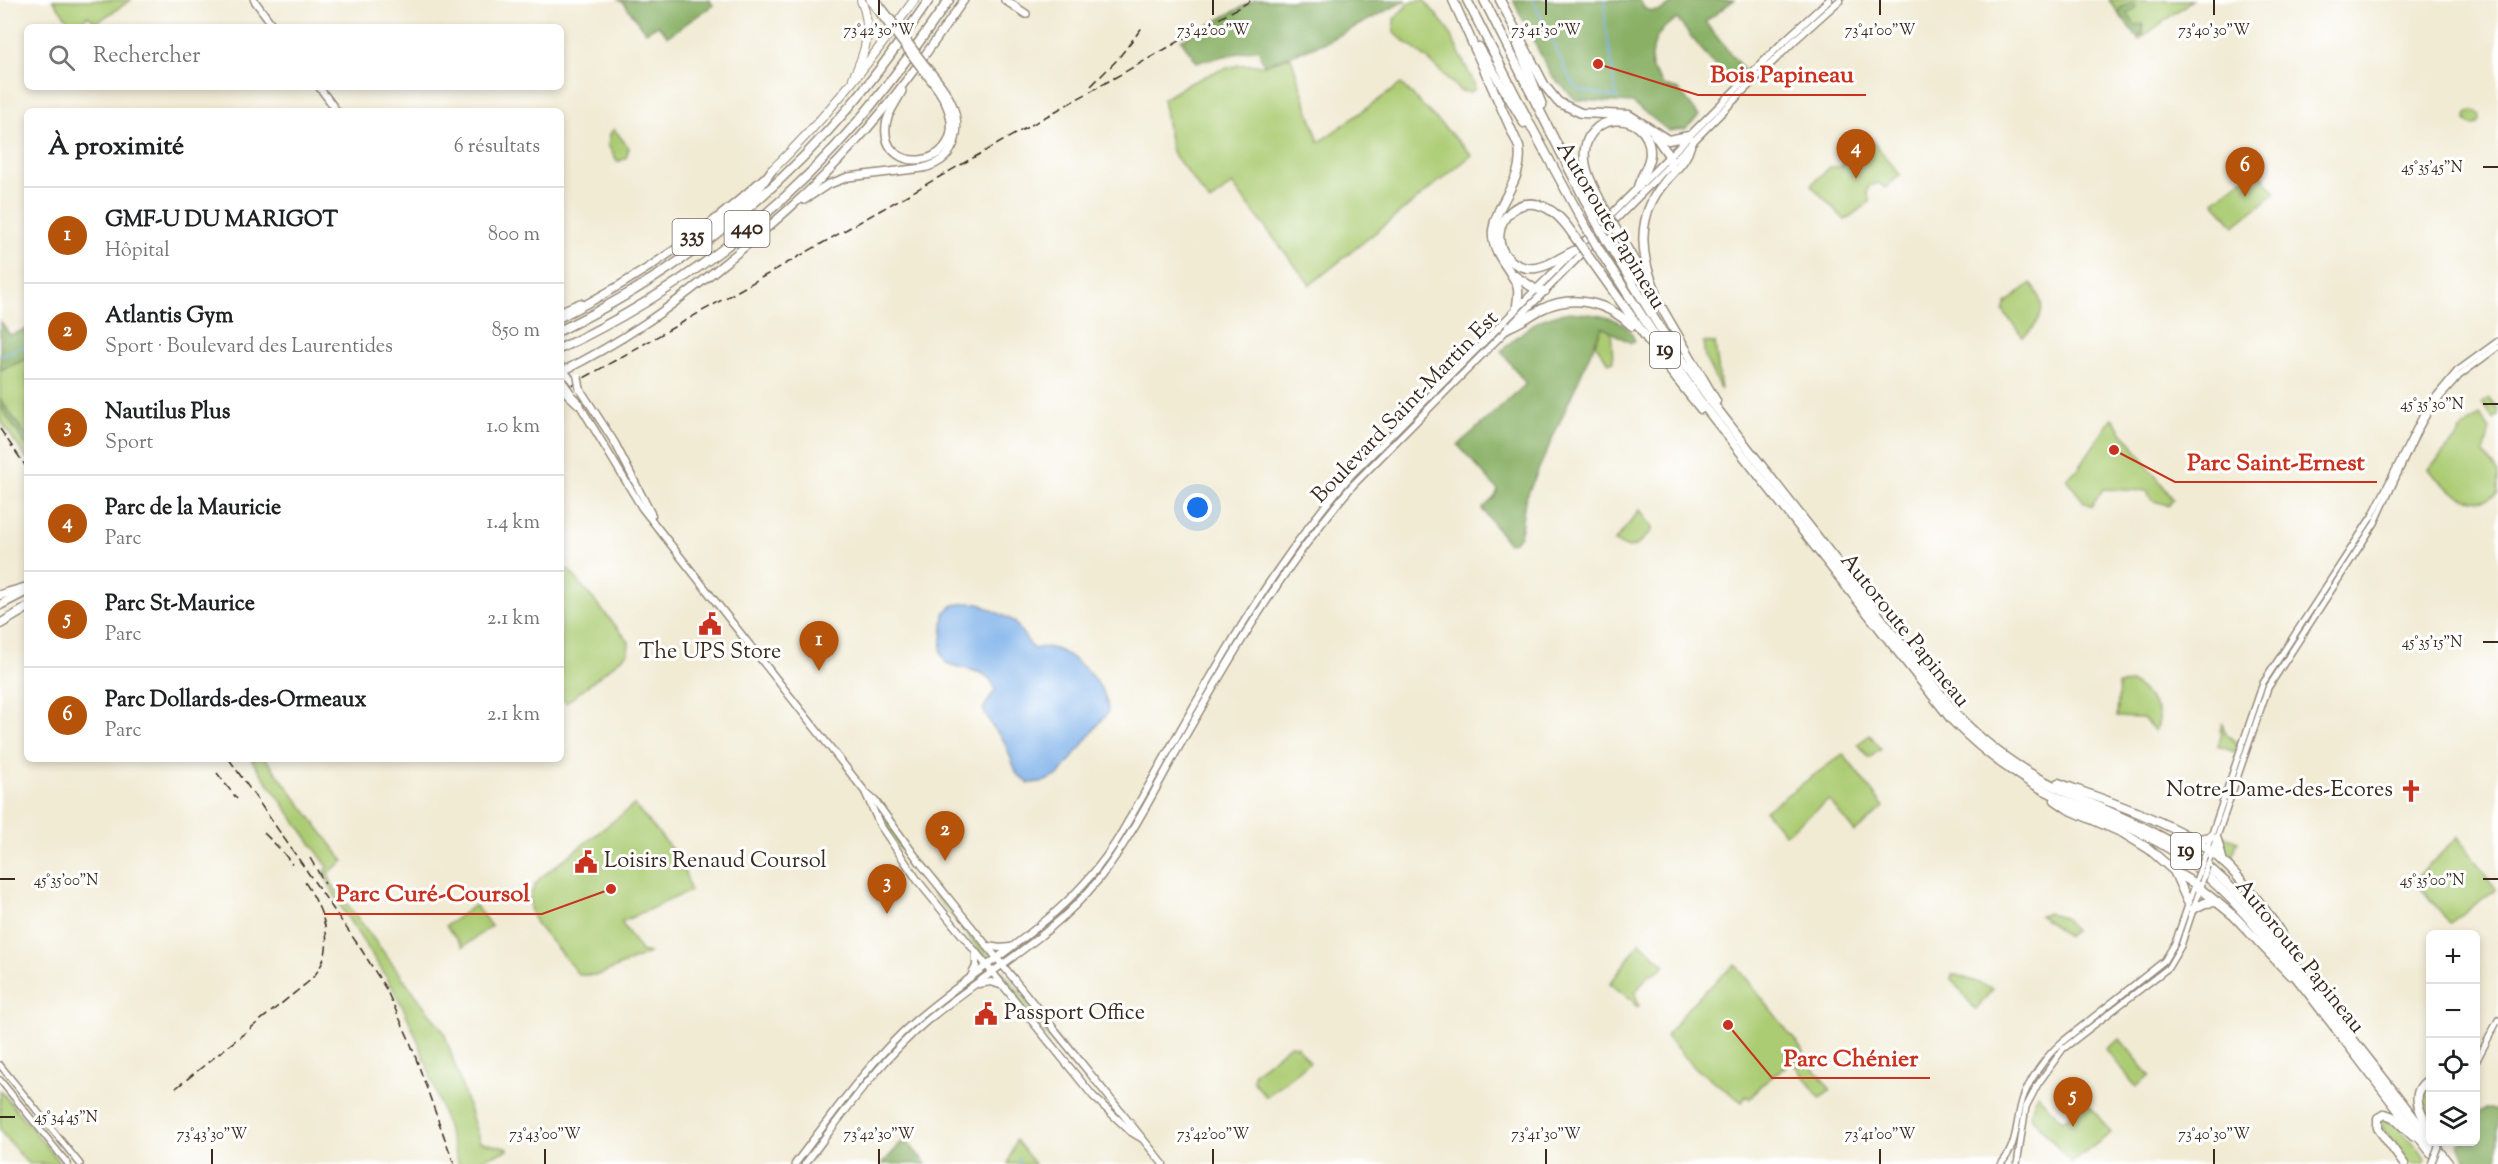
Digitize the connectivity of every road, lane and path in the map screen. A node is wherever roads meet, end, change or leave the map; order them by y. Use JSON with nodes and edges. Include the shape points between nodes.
{"nodes":[{"id":1,"x":254,"y":0,"type":"edge"},
{"id":2,"x":861,"y":0,"type":"edge"},
{"id":3,"x":870,"y":0,"type":"edge"},
{"id":4,"x":876,"y":0,"type":"edge"},
{"id":5,"x":914,"y":0,"type":"edge"},
{"id":6,"x":929,"y":0,"type":"edge"},
{"id":7,"x":949,"y":0,"type":"edge"},
{"id":8,"x":964,"y":0,"type":"edge"},
{"id":9,"x":970,"y":0,"type":"edge"},
{"id":10,"x":1005,"y":0,"type":"edge"},
{"id":11,"x":1467,"y":0,"type":"edge"},
{"id":12,"x":1484,"y":0,"type":"edge"},
{"id":13,"x":1498,"y":0,"type":"edge"},
{"id":14,"x":1829,"y":0,"type":"edge"},
{"id":15,"x":1840,"y":0,"type":"edge"},
{"id":16,"x":1454,"y":4,"type":"edge"},
{"id":17,"x":1026,"y":14,"type":"dead end"},
{"id":18,"x":953,"y":15,"type":"junction"},
{"id":19,"x":890,"y":23,"type":"junction"},
{"id":20,"x":272,"y":24,"type":"edge"},
{"id":21,"x":924,"y":67,"type":"junction"},
{"id":22,"x":908,"y":78,"type":"junction"},
{"id":23,"x":321,"y":90,"type":"edge"},
{"id":24,"x":845,"y":93,"type":"junction"},
{"id":25,"x":335,"y":108,"type":"edge"},
{"id":26,"x":1648,"y":127,"type":"junction"},
{"id":27,"x":1689,"y":136,"type":"junction"},
{"id":28,"x":1556,"y":142,"type":"junction"},
{"id":29,"x":1690,"y":146,"type":"junction"},
{"id":30,"x":1669,"y":156,"type":"junction"},
{"id":31,"x":1671,"y":166,"type":"junction"},
{"id":32,"x":772,"y":170,"type":"junction"},
{"id":33,"x":1638,"y":187,"type":"junction"},
{"id":34,"x":791,"y":208,"type":"junction"},
{"id":35,"x":1579,"y":216,"type":"junction"},
{"id":36,"x":1574,"y":251,"type":"junction"},
{"id":37,"x":1512,"y":274,"type":"junction"},
{"id":38,"x":659,"y":275,"type":"junction"},
{"id":39,"x":1540,"y":290,"type":"junction"},
{"id":40,"x":604,"y":293,"type":"junction"},
{"id":41,"x":1517,"y":308,"type":"junction"},
{"id":42,"x":564,"y":310,"type":"edge"},
{"id":43,"x":564,"y":316,"type":"edge"},
{"id":44,"x":1667,"y":320,"type":"junction"},
{"id":45,"x":1509,"y":327,"type":"junction"},
{"id":46,"x":564,"y":328,"type":"edge"},
{"id":47,"x":1648,"y":341,"type":"junction"},
{"id":48,"x":2498,"y":341,"type":"edge"},
{"id":49,"x":564,"y":346,"type":"edge"},
{"id":50,"x":2498,"y":347,"type":"edge"},
{"id":51,"x":583,"y":361,"type":"junction"},
{"id":52,"x":564,"y":368,"type":"edge"},
{"id":53,"x":564,"y":371,"type":"edge"},
{"id":54,"x":564,"y":383,"type":"edge"},
{"id":55,"x":580,"y":389,"type":"junction"},
{"id":56,"x":564,"y":390,"type":"edge"},
{"id":57,"x":579,"y":404,"type":"junction"},
{"id":58,"x":1730,"y":428,"type":"junction"},
{"id":59,"x":1735,"y":446,"type":"junction"},
{"id":60,"x":659,"y":529,"type":"junction"},
{"id":61,"x":24,"y":590,"type":"edge"},
{"id":62,"x":24,"y":591,"type":"edge"},
{"id":63,"x":0,"y":595,"type":"edge"},
{"id":64,"x":0,"y":605,"type":"edge"},
{"id":65,"x":24,"y":608,"type":"edge"},
{"id":66,"x":24,"y":609,"type":"edge"},
{"id":67,"x":0,"y":619,"type":"edge"},
{"id":68,"x":0,"y":624,"type":"edge"},
{"id":69,"x":2024,"y":774,"type":"junction"},
{"id":70,"x":866,"y":793,"type":"junction"},
{"id":71,"x":2214,"y":838,"type":"junction"},
{"id":72,"x":2193,"y":840,"type":"junction"},
{"id":73,"x":2208,"y":854,"type":"junction"},
{"id":74,"x":2223,"y":862,"type":"junction"},
{"id":75,"x":2175,"y":873,"type":"junction"},
{"id":76,"x":2199,"y":883,"type":"junction"},
{"id":77,"x":2217,"y":902,"type":"junction"},
{"id":78,"x":2191,"y":906,"type":"junction"},
{"id":79,"x":988,"y":946,"type":"junction"},
{"id":80,"x":1013,"y":946,"type":"junction"},
{"id":81,"x":976,"y":953,"type":"junction"},
{"id":82,"x":998,"y":958,"type":"junction"},
{"id":83,"x":1003,"y":964,"type":"junction"},
{"id":84,"x":987,"y":966,"type":"junction"},
{"id":85,"x":992,"y":972,"type":"junction"},
{"id":86,"x":969,"y":979,"type":"junction"},
{"id":87,"x":2305,"y":983,"type":"junction"},
{"id":88,"x":973,"y":986,"type":"junction"},
{"id":89,"x":1003,"y":986,"type":"junction"},
{"id":90,"x":2498,"y":1020,"type":"edge"},
{"id":91,"x":2480,"y":1053,"type":"edge"},
{"id":92,"x":0,"y":1065,"type":"edge"},
{"id":93,"x":0,"y":1080,"type":"edge"},
{"id":94,"x":2426,"y":1082,"type":"edge"},
{"id":95,"x":2426,"y":1124,"type":"edge"},
{"id":96,"x":2426,"y":1133,"type":"edge"},
{"id":97,"x":1141,"y":1138,"type":"junction"},
{"id":98,"x":2426,"y":1138,"type":"edge"},
{"id":99,"x":2434,"y":1146,"type":"edge"},
{"id":100,"x":2436,"y":1146,"type":"edge"},
{"id":101,"x":2445,"y":1162,"type":"edge"},
{"id":102,"x":68,"y":1164,"type":"edge"},
{"id":103,"x":80,"y":1164,"type":"edge"},
{"id":104,"x":795,"y":1164,"type":"edge"},
{"id":105,"x":805,"y":1164,"type":"edge"},
{"id":106,"x":1163,"y":1164,"type":"edge"},
{"id":107,"x":2001,"y":1164,"type":"edge"},
{"id":108,"x":2017,"y":1164,"type":"edge"},
{"id":109,"x":2404,"y":1164,"type":"edge"},
{"id":110,"x":2431,"y":1164,"type":"edge"}],
"edges":[{"from":1,"to":20,"type":"main road"},
{"from":2,"to":24,"type":"highway","via":[[867,24],[866,44]]},
{"from":3,"to":19,"type":"main road"},
{"from":4,"to":19,"type":"main road"},
{"from":5,"to":24,"type":"highway","number":"335"},
{"from":6,"to":38,"type":"highway","number":"440","via":[[866,86],[811,149],[733,221]]},
{"from":7,"to":49,"type":"highway","number":"440","via":[[854,125],[773,207],[672,285]]},
{"from":8,"to":18,"type":"main road","number":"335"},
{"from":9,"to":18,"type":"main road"},
{"from":10,"to":17,"type":"main road"},
{"from":11,"to":35,"type":"highway","name":"Autoroute Papineau","number":"19"},
{"from":12,"to":28,"type":"highway","name":"Autoroute Papineau","number":"19"},
{"from":13,"to":26,"type":"highway","via":[[1556,100],[1581,113],[1627,114]]},
{"from":13,"to":28,"type":"highway"},
{"from":14,"to":27,"type":"main road","name":"Boulevard Saint-Martin Est"},
{"from":15,"to":29,"type":"main road","name":"Boulevard Saint-Martin Est"},
{"from":16,"to":35,"type":"highway"},
{"from":16,"to":37,"type":"highway","via":[[1519,147],[1518,173],[1493,232],[1496,249]]},
{"from":18,"to":22,"type":"main road","number":"335"},
{"from":19,"to":21,"type":"main road","bridge":true},
{"from":21,"to":22,"type":"main road","via":[[945,101],[951,125],[943,149],[925,160],[901,156],[887,136],[887,120]]},
{"from":21,"to":34,"type":"main road","via":[[947,94],[956,118],[956,138],[947,155],[923,168],[844,178]]},
{"from":22,"to":34,"type":"main road","number":"335","via":[[853,145]]},
{"from":23,"to":25,"type":"main road"},
{"from":24,"to":32,"type":"highway","number":"335"},
{"from":26,"to":27,"type":"highway","via":[[1670,140]]},
{"from":26,"to":30,"type":"highway"},
{"from":27,"to":30,"type":"main road","name":"Boulevard Saint-Martin Est"},
{"from":28,"to":58,"type":"highway","name":"Autoroute Papineau","number":"19","bridge":true,"via":[[1608,243],[1667,339]]},
{"from":29,"to":31,"type":"main road","name":"Boulevard Saint-Martin Est"},
{"from":29,"to":44,"type":"highway","via":[[1687,157],[1652,200],[1643,232],[1645,264]]},
{"from":30,"to":31,"type":"highway"},
{"from":30,"to":33,"type":"main road","name":"Boulevard Saint-Martin Est"},
{"from":31,"to":39,"type":"main road","name":"Boulevard Saint-Martin Est"},
{"from":32,"to":38,"type":"highway","via":[[754,194]]},
{"from":32,"to":40,"type":"main road","number":"335","via":[[694,236]]},
{"from":33,"to":36,"type":"main road","name":"Boulevard Saint-Martin Est"},
{"from":33,"to":44,"type":"highway","bridge":true,"via":[[1649,159],[1645,136],[1627,122],[1604,123],[1589,137],[1585,154],[1589,175]]},
{"from":34,"to":51,"type":"main road","number":"335","via":[[658,316]]},
{"from":35,"to":59,"type":"highway","name":"Autoroute Papineau","number":"19","bridge":true,"via":[[1659,341]]},
{"from":36,"to":39,"type":"main road","name":"Boulevard Saint-Martin Est"},
{"from":36,"to":47,"type":"highway","bridge":true,"via":[[1544,266],[1524,267],[1506,256],[1499,237],[1501,225],[1517,207],[1529,203],[1552,210]]},
{"from":37,"to":39,"type":"highway"},
{"from":37,"to":41,"type":"highway","via":[[1518,288]]},
{"from":38,"to":46,"type":"highway","number":"440"},
{"from":39,"to":41,"type":"main road","name":"Boulevard Saint-Martin Est"},
{"from":39,"to":45,"type":"main road","name":"Boulevard Saint-Martin Est"},
{"from":40,"to":42,"type":"main road"},
{"from":40,"to":43,"type":"main road","number":"335"},
{"from":41,"to":80,"type":"main road","name":"Boulevard Saint-Martin Est","via":[[1351,475],[1303,531],[1260,593],[1106,858],[1070,900]]},
{"from":44,"to":58,"type":"highway"},
{"from":45,"to":47,"type":"highway","via":[[1554,304],[1583,302],[1615,312]]},
{"from":45,"to":83,"type":"main road","name":"Boulevard Saint-Martin Est","via":[[1358,479],[1312,533],[1270,593],[1110,865],[1064,916]]},
{"from":47,"to":59,"type":"highway"},
{"from":48,"to":71,"type":"street","via":[[2457,371],[2427,407],[2372,516],[2263,683]]},
{"from":50,"to":71,"type":"street","via":[[2459,376],[2430,409],[2374,524],[2268,688]]},
{"from":51,"to":52,"type":"main road"},
{"from":51,"to":55,"type":"main road","bridge":true,"via":[[578,374]]},
{"from":53,"to":55,"type":"main road"},
{"from":54,"to":57,"type":"main road","bridge":true},
{"from":55,"to":60,"type":"main road","via":[[618,448]]},
{"from":56,"to":57,"type":"highway","bridge":true},
{"from":57,"to":60,"type":"main road","via":[[636,499]]},
{"from":58,"to":69,"type":"highway","name":"Autoroute Papineau","number":"19","via":[[1947,704]]},
{"from":59,"to":69,"type":"highway","name":"Autoroute Papineau","number":"19","via":[[1944,712],[1987,753]]},
{"from":60,"to":70,"type":"main road"},
{"from":61,"to":63,"type":"highway"},
{"from":62,"to":64,"type":"highway"},
{"from":65,"to":67,"type":"highway"},
{"from":66,"to":68,"type":"highway"},
{"from":69,"to":72,"type":"highway","via":[[2151,820]]},
{"from":69,"to":75,"type":"highway","via":[[2068,808],[2132,838]]},
{"from":69,"to":87,"type":"highway","name":"Autoroute Papineau","number":"19","via":[[2147,828],[2206,865],[2252,910]]},
{"from":70,"to":79,"type":"main road"},
{"from":70,"to":81,"type":"main road","via":[[874,815],[903,860]]},
{"from":71,"to":72,"type":"highway"},
{"from":71,"to":73,"type":"street"},
{"from":71,"to":74,"type":"highway"},
{"from":72,"to":73,"type":"highway"},
{"from":73,"to":74,"type":"highway"},
{"from":73,"to":76,"type":"street","bridge":true},
{"from":74,"to":87,"type":"highway","via":[[2285,939]]},
{"from":75,"to":76,"type":"highway"},
{"from":75,"to":78,"type":"highway"},
{"from":76,"to":77,"type":"highway"},
{"from":76,"to":78,"type":"street"},
{"from":77,"to":78,"type":"highway"},
{"from":77,"to":87,"type":"highway","via":[[2238,919],[2280,967]]},
{"from":78,"to":107,"type":"street","via":[[2163,963],[2049,1056],[2025,1094],[2014,1144]]},
{"from":78,"to":108,"type":"street","via":[[2179,949],[2165,970],[2068,1045],[2047,1069],[2028,1101]]},
{"from":79,"to":80,"type":"main road"},
{"from":79,"to":82,"type":"main road"},
{"from":80,"to":82,"type":"main road","name":"Boulevard Saint-Martin Est"},
{"from":81,"to":84,"type":"main road"},
{"from":81,"to":86,"type":"main road","via":[[976,966]]},
{"from":82,"to":83,"type":"main road"},
{"from":82,"to":84,"type":"main road","name":"Boulevard Saint-Martin Est"},
{"from":83,"to":85,"type":"main road","name":"Boulevard Saint-Martin Est"},
{"from":83,"to":97,"type":"main road"},
{"from":84,"to":85,"type":"main road"},
{"from":84,"to":86,"type":"main road","name":"Boulevard Saint-Martin Est"},
{"from":85,"to":88,"type":"main road","name":"Boulevard Saint-Martin Est"},
{"from":85,"to":89,"type":"main road"},
{"from":86,"to":104,"type":"main road","name":"Boulevard Saint-Martin Est","via":[[884,1051]]},
{"from":87,"to":96,"type":"highway","name":"Autoroute Papineau","number":"19"},
{"from":88,"to":89,"type":"main road","via":[[991,982]]},
{"from":88,"to":105,"type":"main road","name":"Boulevard Saint-Martin Est","via":[[894,1052]]},
{"from":89,"to":97,"type":"main road","via":[[1093,1096]]},
{"from":90,"to":91,"type":"street"},
{"from":92,"to":103,"type":"street"},
{"from":93,"to":102,"type":"street"},
{"from":94,"to":95,"type":"highway","via":[[2417,1099]]},
{"from":97,"to":106,"type":"main road"},
{"from":98,"to":109,"type":"highway","via":[[2390,1114],[2381,1115],[2376,1122],[2378,1128]]},
{"from":99,"to":110,"type":"street","bridge":true},
{"from":100,"to":101,"type":"highway","name":"Autoroute Papineau","number":"19"}]}
